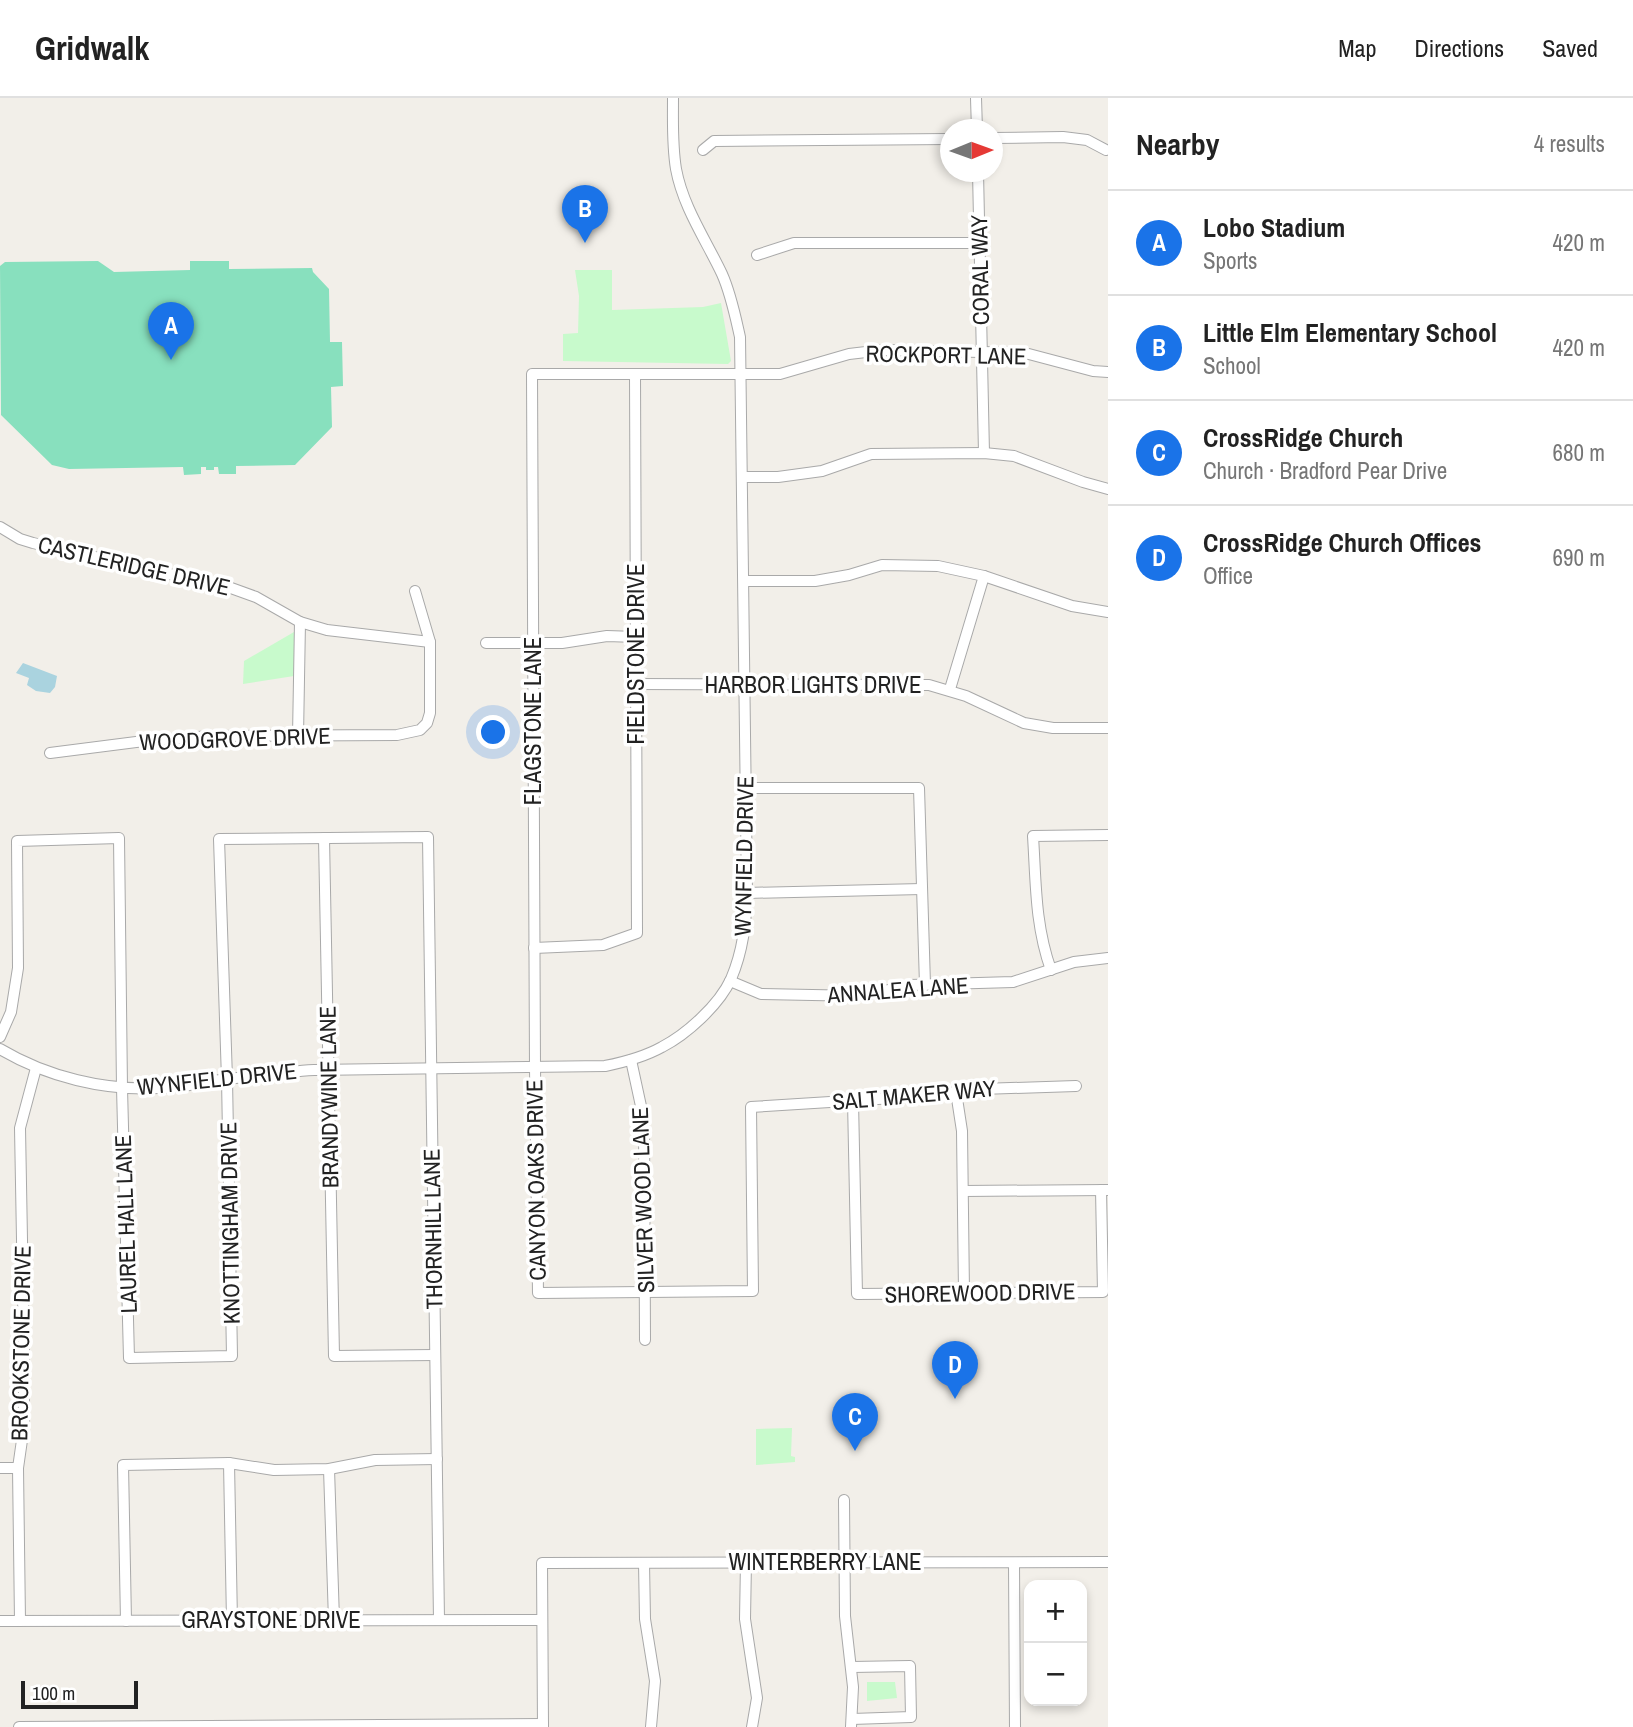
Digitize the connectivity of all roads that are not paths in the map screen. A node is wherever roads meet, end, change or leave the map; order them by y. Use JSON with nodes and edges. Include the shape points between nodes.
{"nodes":[{"id":1,"x":673,"y":98,"type":"edge"},
{"id":2,"x":976,"y":98,"type":"edge"},
{"id":3,"x":977,"y":119,"type":"edge"},
{"id":4,"x":1003,"y":138,"type":"edge"},
{"id":5,"x":940,"y":139,"type":"edge"},
{"id":6,"x":703,"y":150,"type":"dead end"},
{"id":7,"x":1106,"y":150,"type":"dead end"},
{"id":8,"x":978,"y":182,"type":"edge"},
{"id":9,"x":979,"y":243,"type":"junction"},
{"id":10,"x":757,"y":255,"type":"dead end"},
{"id":11,"x":982,"y":351,"type":"junction"},
{"id":12,"x":1108,"y":372,"type":"edge"},
{"id":13,"x":532,"y":374,"type":"joint"},
{"id":14,"x":635,"y":374,"type":"junction"},
{"id":15,"x":741,"y":375,"type":"junction"},
{"id":16,"x":984,"y":453,"type":"junction"},
{"id":17,"x":743,"y":477,"type":"junction"},
{"id":18,"x":1108,"y":489,"type":"edge"},
{"id":19,"x":0,"y":527,"type":"edge"},
{"id":20,"x":984,"y":576,"type":"junction"},
{"id":21,"x":744,"y":581,"type":"junction"},
{"id":22,"x":415,"y":591,"type":"dead end"},
{"id":23,"x":1108,"y":612,"type":"edge"},
{"id":24,"x":300,"y":622,"type":"junction"},
{"id":25,"x":636,"y":637,"type":"junction"},
{"id":26,"x":430,"y":642,"type":"junction"},
{"id":27,"x":486,"y":643,"type":"dead end"},
{"id":28,"x":533,"y":643,"type":"junction"},
{"id":29,"x":636,"y":684,"type":"junction"},
{"id":30,"x":745,"y":684,"type":"junction"},
{"id":31,"x":950,"y":689,"type":"junction"},
{"id":32,"x":1108,"y":728,"type":"edge"},
{"id":33,"x":298,"y":736,"type":"junction"},
{"id":34,"x":50,"y":753,"type":"dead end"},
{"id":35,"x":746,"y":788,"type":"junction"},
{"id":36,"x":1108,"y":835,"type":"edge"},
{"id":37,"x":324,"y":838,"type":"junction"},
{"id":38,"x":922,"y":889,"type":"junction"},
{"id":39,"x":747,"y":893,"type":"junction"},
{"id":40,"x":534,"y":948,"type":"junction"},
{"id":41,"x":1108,"y":958,"type":"edge"},
{"id":42,"x":1051,"y":970,"type":"junction"},
{"id":43,"x":730,"y":981,"type":"junction"},
{"id":44,"x":925,"y":985,"type":"junction"},
{"id":45,"x":0,"y":1037,"type":"edge"},
{"id":46,"x":0,"y":1049,"type":"edge"},
{"id":47,"x":631,"y":1060,"type":"junction"},
{"id":48,"x":36,"y":1068,"type":"junction"},
{"id":49,"x":535,"y":1068,"type":"junction"},
{"id":50,"x":431,"y":1069,"type":"junction"},
{"id":51,"x":328,"y":1070,"type":"junction"},
{"id":52,"x":227,"y":1079,"type":"junction"},
{"id":53,"x":1076,"y":1086,"type":"dead end"},
{"id":54,"x":122,"y":1088,"type":"junction"},
{"id":55,"x":956,"y":1091,"type":"junction"},
{"id":56,"x":853,"y":1101,"type":"junction"},
{"id":57,"x":1104,"y":1190,"type":"edge"},
{"id":58,"x":963,"y":1191,"type":"junction"},
{"id":59,"x":646,"y":1292,"type":"junction"},
{"id":60,"x":964,"y":1293,"type":"junction"},
{"id":61,"x":645,"y":1340,"type":"dead end"},
{"id":62,"x":435,"y":1355,"type":"junction"},
{"id":63,"x":130,"y":1358,"type":"joint"},
{"id":64,"x":437,"y":1459,"type":"junction"},
{"id":65,"x":229,"y":1463,"type":"junction"},
{"id":66,"x":0,"y":1468,"type":"edge"},
{"id":67,"x":18,"y":1468,"type":"junction"},
{"id":68,"x":329,"y":1469,"type":"junction"},
{"id":69,"x":844,"y":1500,"type":"dead end"},
{"id":70,"x":746,"y":1562,"type":"junction"},
{"id":71,"x":845,"y":1562,"type":"junction"},
{"id":72,"x":1108,"y":1562,"type":"edge"},
{"id":73,"x":644,"y":1563,"type":"junction"},
{"id":74,"x":1014,"y":1563,"type":"junction"},
{"id":75,"x":232,"y":1620,"type":"junction"},
{"id":76,"x":334,"y":1620,"type":"junction"},
{"id":77,"x":439,"y":1620,"type":"junction"},
{"id":78,"x":542,"y":1620,"type":"junction"},
{"id":79,"x":0,"y":1621,"type":"edge"},
{"id":80,"x":20,"y":1621,"type":"junction"},
{"id":81,"x":126,"y":1621,"type":"junction"},
{"id":82,"x":852,"y":1667,"type":"junction"},
{"id":83,"x":851,"y":1723,"type":"edge"},
{"id":84,"x":19,"y":1726,"type":"edge"},
{"id":85,"x":243,"y":1726,"type":"edge"},
{"id":86,"x":342,"y":1726,"type":"edge"},
{"id":87,"x":543,"y":1726,"type":"edge"},
{"id":88,"x":441,"y":1727,"type":"edge"},
{"id":89,"x":651,"y":1727,"type":"edge"},
{"id":90,"x":752,"y":1727,"type":"edge"},
{"id":91,"x":1015,"y":1727,"type":"edge"}],
"edges":[{"from":1,"to":15,"type":"street","name":"WYNFIELD DRIVE","via":[[677,171],[692,215],[733,302]]},
{"from":2,"to":3,"type":"street"},
{"from":4,"to":7,"type":"street","via":[[1087,139]]},
{"from":5,"to":6,"type":"street","via":[[714,141]]},
{"from":8,"to":9,"type":"street","name":"CORAL WAY"},
{"from":9,"to":10,"type":"street","via":[[794,243]]},
{"from":9,"to":11,"type":"street","name":"CORAL WAY"},
{"from":11,"to":12,"type":"street","name":"ROCKPORT LANE","via":[[1025,353]]},
{"from":11,"to":15,"type":"street","name":"ROCKPORT LANE","via":[[872,351],[780,374]]},
{"from":11,"to":16,"type":"street","name":"CORAL WAY"},
{"from":13,"to":14,"type":"street","name":"ROCKPORT LANE"},
{"from":13,"to":28,"type":"street","name":"FLAGSTONE LANE"},
{"from":14,"to":15,"type":"street","name":"ROCKPORT LANE"},
{"from":14,"to":25,"type":"street","name":"FIELDSTONE DRIVE"},
{"from":15,"to":17,"type":"street","name":"WYNFIELD DRIVE"},
{"from":16,"to":17,"type":"street","via":[[870,454],[822,471]]},
{"from":16,"to":18,"type":"street","via":[[1014,456]]},
{"from":17,"to":21,"type":"street","name":"WYNFIELD DRIVE"},
{"from":19,"to":24,"type":"street","name":"CASTLERIDGE DRIVE","via":[[33,543],[231,588]]},
{"from":20,"to":21,"type":"street","via":[[902,564],[815,581]]},
{"from":20,"to":23,"type":"street","via":[[1072,606]]},
{"from":20,"to":31,"type":"street"},
{"from":21,"to":30,"type":"street","name":"WYNFIELD DRIVE"},
{"from":22,"to":26,"type":"street"},
{"from":24,"to":26,"type":"street","name":"CASTLERIDGE DRIVE","via":[[337,632]]},
{"from":24,"to":33,"type":"street"},
{"from":25,"to":28,"type":"street"},
{"from":25,"to":29,"type":"street","name":"FIELDSTONE DRIVE"},
{"from":26,"to":33,"type":"street","name":"WOODGROVE DRIVE","via":[[430,713],[420,730],[397,735]]},
{"from":27,"to":28,"type":"street"},
{"from":28,"to":40,"type":"street","name":"FLAGSTONE LANE"},
{"from":29,"to":30,"type":"street","name":"HARBOR LIGHTS DRIVE"},
{"from":29,"to":40,"type":"street","name":"FIELDSTONE DRIVE","via":[[636,933],[603,945]]},
{"from":30,"to":31,"type":"street","name":"HARBOR LIGHTS DRIVE","via":[[929,684]]},
{"from":30,"to":35,"type":"street","name":"WYNFIELD DRIVE"},
{"from":31,"to":32,"type":"street","name":"HARBOR LIGHTS DRIVE","via":[[1024,723]]},
{"from":33,"to":34,"type":"street","name":"WOODGROVE DRIVE","via":[[170,738]]},
{"from":35,"to":38,"type":"street","via":[[919,788]]},
{"from":35,"to":39,"type":"street","name":"WYNFIELD DRIVE"},
{"from":36,"to":42,"type":"street","via":[[1034,836],[1037,921]]},
{"from":37,"to":50,"type":"street","name":"THORNHILL LANE","via":[[428,837]]},
{"from":37,"to":51,"type":"street","name":"BRANDYWINE LANE"},
{"from":37,"to":52,"type":"street","name":"KNOTTINGHAM DRIVE","via":[[219,839]]},
{"from":38,"to":39,"type":"street"},
{"from":38,"to":44,"type":"street"},
{"from":39,"to":43,"type":"street","name":"WYNFIELD DRIVE","via":[[742,947]]},
{"from":40,"to":49,"type":"street","name":"FLAGSTONE LANE"},
{"from":41,"to":42,"type":"street","name":"ANNALEA LANE"},
{"from":42,"to":44,"type":"street","name":"ANNALEA LANE","via":[[1013,982]]},
{"from":43,"to":44,"type":"street","name":"ANNALEA LANE","via":[[761,994],[792,996],[862,996]]},
{"from":43,"to":47,"type":"street","name":"WYNFIELD DRIVE","via":[[691,1026],[663,1047]]},
{"from":45,"to":54,"type":"street","name":"LAUREL HALL LANE","via":[[16,986],[17,841],[119,838]]},
{"from":46,"to":48,"type":"street","name":"WYNFIELD DRIVE"},
{"from":47,"to":49,"type":"street","name":"WYNFIELD DRIVE","via":[[605,1066]]},
{"from":47,"to":59,"type":"street","name":"SILVER WOOD LANE","via":[[644,1120]]},
{"from":48,"to":54,"type":"street","name":"WYNFIELD DRIVE"},
{"from":48,"to":67,"type":"street","name":"BROOKSTONE DRIVE","via":[[20,1128],[24,1426]]},
{"from":49,"to":50,"type":"street","name":"WYNFIELD DRIVE"},
{"from":49,"to":59,"type":"street","name":"CANYON OAKS DRIVE","via":[[538,1293]]},
{"from":50,"to":51,"type":"street","name":"WYNFIELD DRIVE"},
{"from":50,"to":62,"type":"street","name":"THORNHILL LANE"},
{"from":51,"to":52,"type":"street","name":"WYNFIELD DRIVE"},
{"from":51,"to":62,"type":"street","name":"BRANDYWINE LANE","via":[[334,1356]]},
{"from":52,"to":54,"type":"street","name":"WYNFIELD DRIVE"},
{"from":52,"to":63,"type":"street","name":"KNOTTINGHAM DRIVE","via":[[232,1356]]},
{"from":53,"to":55,"type":"street","name":"SALT MAKER WAY"},
{"from":54,"to":63,"type":"street","name":"LAUREL HALL LANE"},
{"from":55,"to":56,"type":"street","name":"SALT MAKER WAY"},
{"from":55,"to":58,"type":"street"},
{"from":56,"to":59,"type":"street","name":"SALT MAKER WAY","via":[[751,1107],[754,1292]]},
{"from":56,"to":60,"type":"street","name":"SHOREWOOD DRIVE","via":[[857,1294]]},
{"from":57,"to":58,"type":"street"},
{"from":57,"to":60,"type":"street","name":"SHOREWOOD DRIVE","via":[[1103,1292]]},
{"from":58,"to":60,"type":"street"},
{"from":59,"to":61,"type":"street","name":"SILVER WOOD LANE"},
{"from":62,"to":64,"type":"street","name":"THORNHILL LANE"},
{"from":64,"to":68,"type":"street","via":[[375,1460]]},
{"from":64,"to":77,"type":"street","name":"THORNHILL LANE"},
{"from":65,"to":68,"type":"street","via":[[274,1470]]},
{"from":65,"to":75,"type":"street"},
{"from":65,"to":81,"type":"street","via":[[123,1465]]},
{"from":66,"to":67,"type":"street"},
{"from":67,"to":80,"type":"street","name":"BROOKSTONE DRIVE"},
{"from":68,"to":76,"type":"street"},
{"from":69,"to":71,"type":"street"},
{"from":70,"to":71,"type":"street","name":"WINTERBERRY LANE"},
{"from":70,"to":73,"type":"street","name":"WINTERBERRY LANE"},
{"from":70,"to":90,"type":"street","via":[[745,1619],[757,1698]]},
{"from":71,"to":74,"type":"street","name":"WINTERBERRY LANE"},
{"from":71,"to":82,"type":"street","via":[[845,1616]]},
{"from":72,"to":74,"type":"street","name":"WINTERBERRY LANE"},
{"from":73,"to":78,"type":"street","name":"WINTERBERRY LANE","via":[[542,1563]]},
{"from":73,"to":89,"type":"street","via":[[645,1619],[655,1681]]},
{"from":74,"to":91,"type":"street"},
{"from":75,"to":76,"type":"street","name":"GRAYSTONE DRIVE"},
{"from":75,"to":81,"type":"street","name":"GRAYSTONE DRIVE"},
{"from":76,"to":77,"type":"street","name":"GRAYSTONE DRIVE"},
{"from":77,"to":78,"type":"street","name":"GRAYSTONE DRIVE"},
{"from":78,"to":87,"type":"street"},
{"from":79,"to":80,"type":"street","name":"GRAYSTONE DRIVE"},
{"from":80,"to":81,"type":"street","name":"GRAYSTONE DRIVE"},
{"from":82,"to":83,"type":"street"},
{"from":82,"to":83,"type":"street","via":[[911,1666],[911,1717]]},
{"from":84,"to":85,"type":"street"},
{"from":85,"to":86,"type":"street"},
{"from":86,"to":88,"type":"street"},
{"from":87,"to":88,"type":"street"}]}
